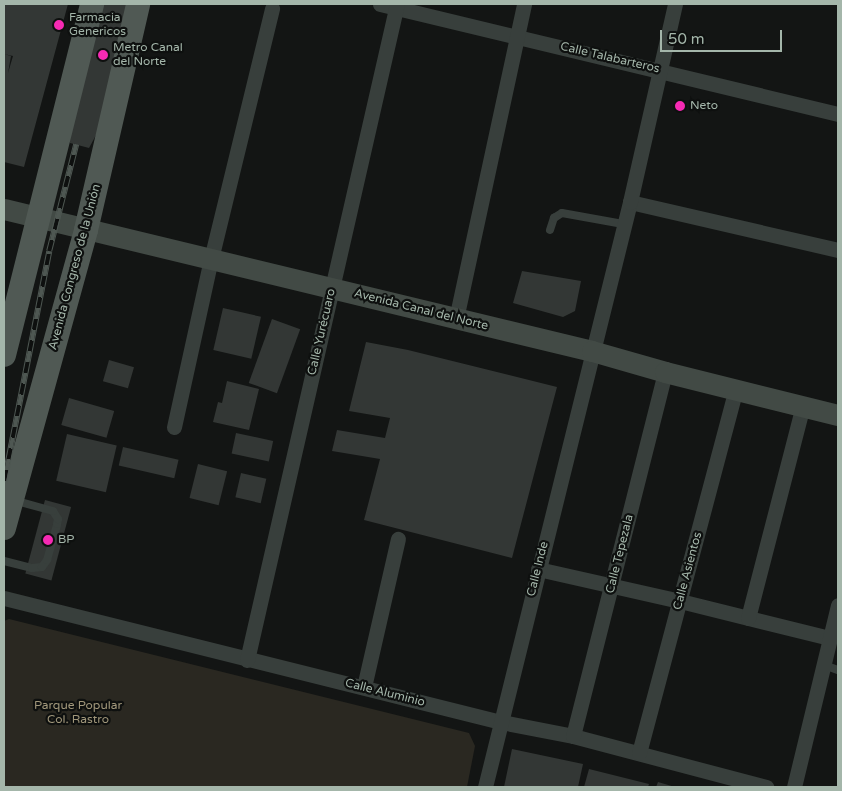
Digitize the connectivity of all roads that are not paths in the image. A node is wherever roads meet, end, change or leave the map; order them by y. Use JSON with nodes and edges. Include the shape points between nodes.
{"nodes":[{"id":1,"x":92,"y":4,"type":"edge"},
{"id":2,"x":138,"y":4,"type":"edge"},
{"id":3,"x":380,"y":4,"type":"edge"},
{"id":4,"x":524,"y":4,"type":"edge"},
{"id":5,"x":676,"y":4,"type":"edge"},
{"id":6,"x":397,"y":6,"type":"edge"},
{"id":7,"x":272,"y":8,"type":"dead end"},
{"id":8,"x":516,"y":36,"type":"junction"},
{"id":9,"x":660,"y":70,"type":"junction"},
{"id":10,"x":838,"y":114,"type":"edge"},
{"id":11,"x":630,"y":202,"type":"junction"},
{"id":12,"x":4,"y":209,"type":"edge"},
{"id":13,"x":39,"y":218,"type":"junction"},
{"id":14,"x":623,"y":224,"type":"junction"},
{"id":15,"x":86,"y":230,"type":"junction"},
{"id":16,"x":550,"y":230,"type":"dead end"},
{"id":17,"x":838,"y":250,"type":"edge"},
{"id":18,"x":211,"y":259,"type":"junction"},
{"id":19,"x":332,"y":288,"type":"junction"},
{"id":20,"x":456,"y":319,"type":"junction"},
{"id":21,"x":592,"y":351,"type":"junction"},
{"id":22,"x":4,"y":355,"type":"edge"},
{"id":23,"x":665,"y":372,"type":"junction"},
{"id":24,"x":736,"y":389,"type":"junction"},
{"id":25,"x":803,"y":406,"type":"junction"},
{"id":26,"x":838,"y":415,"type":"edge"},
{"id":27,"x":174,"y":427,"type":"dead end"},
{"id":28,"x":12,"y":499,"type":"junction"},
{"id":29,"x":4,"y":528,"type":"edge"},
{"id":30,"x":398,"y":539,"type":"dead end"},
{"id":31,"x":4,"y":561,"type":"edge"},
{"id":32,"x":538,"y":569,"type":"junction"},
{"id":33,"x":613,"y":585,"type":"junction"},
{"id":34,"x":4,"y":598,"type":"edge"},
{"id":35,"x":680,"y":601,"type":"junction"},
{"id":36,"x":838,"y":605,"type":"edge"},
{"id":37,"x":748,"y":618,"type":"junction"},
{"id":38,"x":830,"y":638,"type":"junction"},
{"id":39,"x":246,"y":660,"type":"junction"},
{"id":40,"x":824,"y":665,"type":"junction"},
{"id":41,"x":838,"y":670,"type":"edge"},
{"id":42,"x":364,"y":687,"type":"junction"},
{"id":43,"x":500,"y":722,"type":"junction"},
{"id":44,"x":573,"y":736,"type":"junction"},
{"id":45,"x":639,"y":753,"type":"junction"},
{"id":46,"x":485,"y":787,"type":"edge"},
{"id":47,"x":766,"y":787,"type":"edge"},
{"id":48,"x":794,"y":787,"type":"edge"}],
"edges":[{"from":1,"to":13,"type":"main road"},
{"from":2,"to":15,"type":"main road","name":"Avenida Congreso de la Unión"},
{"from":3,"to":6,"type":"street","name":"Calle Talabarteros"},
{"from":4,"to":8,"type":"street"},
{"from":5,"to":9,"type":"street","name":"Calle Inde"},
{"from":6,"to":8,"type":"street","name":"Calle Talabarteros"},
{"from":6,"to":19,"type":"street","name":"Calle Yurécuaro"},
{"from":7,"to":18,"type":"street"},
{"from":8,"to":9,"type":"street","name":"Calle Talabarteros"},
{"from":8,"to":20,"type":"street"},
{"from":9,"to":10,"type":"street","name":"Calle Talabarteros"},
{"from":9,"to":11,"type":"street","name":"Calle Inde"},
{"from":11,"to":14,"type":"street","name":"Calle Inde"},
{"from":11,"to":17,"type":"street"},
{"from":12,"to":13,"type":"main road","name":"Avenida Canal del Norte"},
{"from":13,"to":15,"type":"main road","name":"Avenida Canal del Norte"},
{"from":13,"to":22,"type":"main road"},
{"from":14,"to":16,"type":"lane","via":[[562,213],[554,218]]},
{"from":14,"to":21,"type":"street","name":"Calle Inde"},
{"from":15,"to":18,"type":"main road","name":"Avenida Canal del Norte"},
{"from":15,"to":28,"type":"main road","name":"Avenida Congreso de la Unión"},
{"from":18,"to":19,"type":"main road","name":"Avenida Canal del Norte"},
{"from":18,"to":27,"type":"street"},
{"from":19,"to":20,"type":"main road","name":"Avenida Canal del Norte"},
{"from":19,"to":39,"type":"street","name":"Calle Yurécuaro"},
{"from":20,"to":21,"type":"main road","name":"Avenida Canal del Norte"},
{"from":21,"to":23,"type":"main road","name":"Avenida Canal del Norte"},
{"from":21,"to":32,"type":"street","name":"Calle Inde"},
{"from":23,"to":24,"type":"main road","name":"Avenida Canal del Norte"},
{"from":23,"to":33,"type":"street","name":"Calle Tepezala"},
{"from":24,"to":25,"type":"main road","name":"Avenida Canal del Norte"},
{"from":24,"to":35,"type":"street","name":"Calle Asientos"},
{"from":25,"to":26,"type":"main road","name":"Avenida Canal del Norte"},
{"from":25,"to":37,"type":"street"},
{"from":28,"to":29,"type":"main road","name":"Avenida Congreso de la Unión"},
{"from":28,"to":31,"type":"lane","via":[[53,511],[58,519],[47,560],[42,567],[32,568]]},
{"from":30,"to":42,"type":"street"},
{"from":32,"to":33,"type":"street"},
{"from":32,"to":43,"type":"street","name":"Calle Inde"},
{"from":33,"to":35,"type":"street"},
{"from":33,"to":44,"type":"street","name":"Calle Tepezala"},
{"from":34,"to":39,"type":"street","name":"Calle Aluminio"},
{"from":35,"to":37,"type":"street"},
{"from":35,"to":45,"type":"street","name":"Calle Asientos"},
{"from":36,"to":38,"type":"street"},
{"from":37,"to":38,"type":"street"},
{"from":38,"to":40,"type":"street"},
{"from":39,"to":42,"type":"street","name":"Calle Aluminio"},
{"from":40,"to":41,"type":"lane"},
{"from":40,"to":48,"type":"street"},
{"from":42,"to":43,"type":"street","name":"Calle Aluminio"},
{"from":43,"to":44,"type":"street","name":"Calle Aluminio"},
{"from":43,"to":46,"type":"street","name":"Calle Inde"},
{"from":44,"to":45,"type":"street","name":"Calle Aluminio"},
{"from":45,"to":47,"type":"street","name":"Calle Aluminio"}]}
